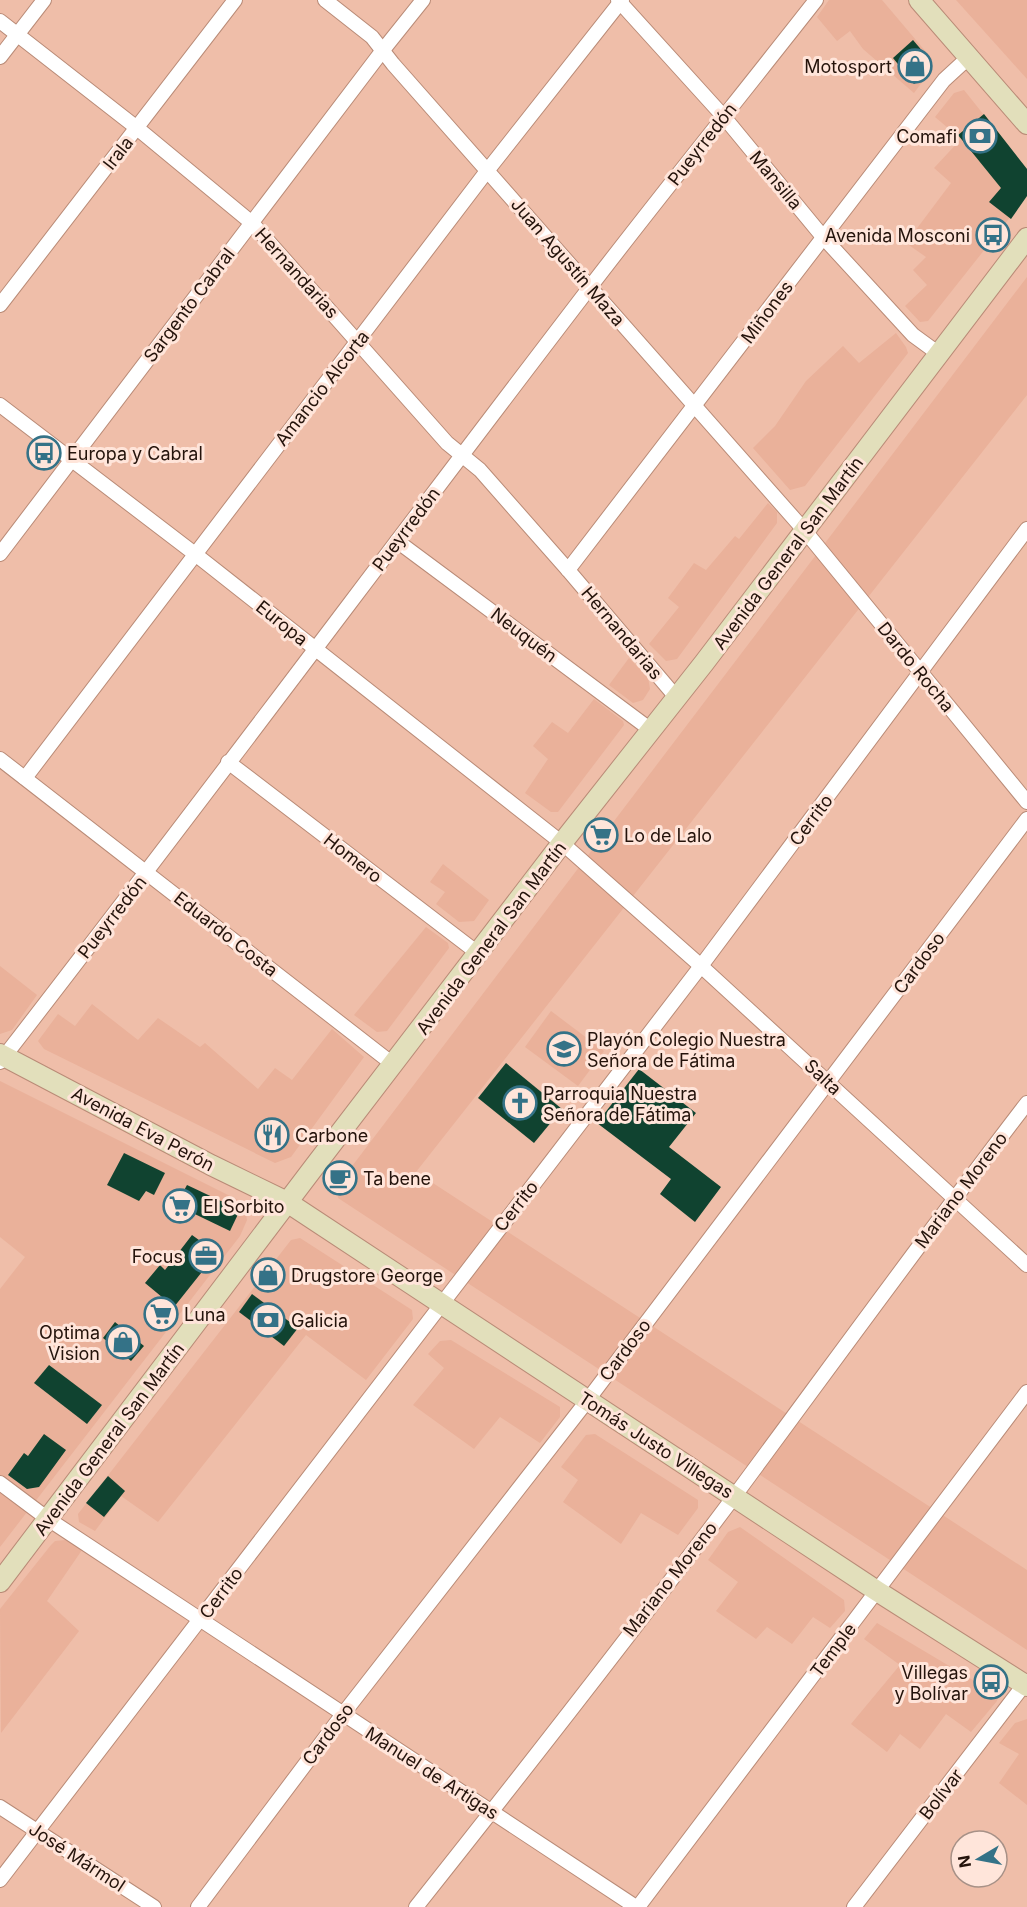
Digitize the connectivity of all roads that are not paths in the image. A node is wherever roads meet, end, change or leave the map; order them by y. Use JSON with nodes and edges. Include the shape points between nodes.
{"nodes":[{"id":1,"x":44,"y":0,"type":"edge"},
{"id":2,"x":235,"y":0,"type":"edge"},
{"id":3,"x":325,"y":0,"type":"edge"},
{"id":4,"x":423,"y":0,"type":"edge"},
{"id":5,"x":816,"y":0,"type":"edge"},
{"id":6,"x":919,"y":0,"type":"edge"},
{"id":7,"x":620,"y":1,"type":"edge"},
{"id":8,"x":0,"y":21,"type":"edge"},
{"id":9,"x":18,"y":34,"type":"junction"},
{"id":10,"x":383,"y":50,"type":"junction"},
{"id":11,"x":0,"y":57,"type":"edge"},
{"id":12,"x":969,"y":57,"type":"junction"},
{"id":13,"x":724,"y":117,"type":"junction"},
{"id":14,"x":1027,"y":124,"type":"edge"},
{"id":15,"x":137,"y":128,"type":"junction"},
{"id":16,"x":488,"y":171,"type":"junction"},
{"id":17,"x":252,"y":223,"type":"junction"},
{"id":18,"x":823,"y":237,"type":"junction"},
{"id":19,"x":1027,"y":238,"type":"edge"},
{"id":20,"x":589,"y":287,"type":"junction"},
{"id":21,"x":0,"y":305,"type":"edge"},
{"id":22,"x":358,"y":342,"type":"junction"},
{"id":23,"x":939,"y":354,"type":"junction"},
{"id":24,"x":0,"y":405,"type":"edge"},
{"id":25,"x":695,"y":407,"type":"junction"},
{"id":26,"x":462,"y":456,"type":"junction"},
{"id":27,"x":71,"y":460,"type":"junction"},
{"id":28,"x":1027,"y":529,"type":"edge"},
{"id":29,"x":805,"y":531,"type":"junction"},
{"id":30,"x":397,"y":541,"type":"junction"},
{"id":31,"x":0,"y":554,"type":"edge"},
{"id":32,"x":195,"y":554,"type":"junction"},
{"id":33,"x":568,"y":570,"type":"junction"},
{"id":34,"x":315,"y":650,"type":"junction"},
{"id":35,"x":921,"y":673,"type":"junction"},
{"id":36,"x":676,"y":698,"type":"junction"},
{"id":37,"x":651,"y":730,"type":"junction"},
{"id":38,"x":0,"y":759,"type":"edge"},
{"id":39,"x":228,"y":762,"type":"junction"},
{"id":40,"x":25,"y":778,"type":"junction"},
{"id":41,"x":1027,"y":802,"type":"edge"},
{"id":42,"x":1027,"y":819,"type":"edge"},
{"id":43,"x":562,"y":843,"type":"junction"},
{"id":44,"x":147,"y":872,"type":"junction"},
{"id":45,"x":478,"y":954,"type":"junction"},
{"id":46,"x":701,"y":966,"type":"junction"},
{"id":47,"x":2,"y":1058,"type":"edge"},
{"id":48,"x":394,"y":1065,"type":"junction"},
{"id":49,"x":829,"y":1083,"type":"junction"},
{"id":50,"x":1027,"y":1103,"type":"edge"},
{"id":51,"x":953,"y":1199,"type":"junction"},
{"id":52,"x":287,"y":1202,"type":"junction"},
{"id":53,"x":1027,"y":1265,"type":"edge"},
{"id":54,"x":441,"y":1304,"type":"junction"},
{"id":55,"x":1027,"y":1392,"type":"edge"},
{"id":56,"x":587,"y":1401,"type":"junction"},
{"id":57,"x":0,"y":1483,"type":"edge"},
{"id":58,"x":734,"y":1496,"type":"junction"},
{"id":59,"x":48,"y":1519,"type":"junction"},
{"id":60,"x":0,"y":1582,"type":"edge"},
{"id":61,"x":877,"y":1591,"type":"junction"},
{"id":62,"x":200,"y":1620,"type":"junction"},
{"id":63,"x":1026,"y":1683,"type":"edge"},
{"id":64,"x":343,"y":1714,"type":"junction"},
{"id":65,"x":0,"y":1807,"type":"edge"},
{"id":66,"x":492,"y":1812,"type":"junction"},
{"id":67,"x":37,"y":1831,"type":"junction"},
{"id":68,"x":0,"y":1880,"type":"edge"},
{"id":69,"x":154,"y":1907,"type":"edge"},
{"id":70,"x":198,"y":1907,"type":"edge"},
{"id":71,"x":416,"y":1907,"type":"edge"},
{"id":72,"x":637,"y":1907,"type":"edge"},
{"id":73,"x":854,"y":1907,"type":"edge"}],
"edges":[{"from":1,"to":9,"type":"street"},
{"from":2,"to":15,"type":"street","name":"Irala"},
{"from":3,"to":10,"type":"street","name":"Juan Agustín Maza"},
{"from":4,"to":10,"type":"street","name":"Sargento Cabral"},
{"from":5,"to":13,"type":"street","name":"Pueyrredón"},
{"from":6,"to":12,"type":"main road"},
{"from":7,"to":13,"type":"street","name":"Mansilla"},
{"from":7,"to":16,"type":"street","name":"Amancio Alcorta"},
{"from":8,"to":9,"type":"street","name":"Hernandarias"},
{"from":9,"to":11,"type":"street"},
{"from":9,"to":15,"type":"street","name":"Hernandarias"},
{"from":10,"to":16,"type":"street","name":"Juan Agustín Maza"},
{"from":10,"to":17,"type":"street","name":"Sargento Cabral"},
{"from":12,"to":14,"type":"main road"},
{"from":12,"to":18,"type":"street","name":"Miñones","via":[[944,80]]},
{"from":13,"to":18,"type":"street","name":"Mansilla"},
{"from":13,"to":20,"type":"street","name":"Pueyrredón"},
{"from":15,"to":17,"type":"street","name":"Hernandarias"},
{"from":15,"to":21,"type":"street","name":"Irala"},
{"from":16,"to":20,"type":"street","name":"Juan Agustín Maza"},
{"from":16,"to":22,"type":"street","name":"Amancio Alcorta"},
{"from":17,"to":22,"type":"street","name":"Hernandarias"},
{"from":17,"to":27,"type":"street","name":"Sargento Cabral"},
{"from":18,"to":23,"type":"street","name":"Mansilla","via":[[913,334]]},
{"from":18,"to":25,"type":"street","name":"Miñones"},
{"from":19,"to":23,"type":"main road","name":"Avenida General San Martín"},
{"from":20,"to":25,"type":"street","name":"Juan Agustín Maza"},
{"from":20,"to":26,"type":"street","name":"Pueyrredón"},
{"from":22,"to":26,"type":"street","name":"Hernandarias"},
{"from":22,"to":32,"type":"street","name":"Amancio Alcorta"},
{"from":23,"to":29,"type":"main road","name":"Avenida General San Martín"},
{"from":24,"to":27,"type":"street","name":"Europa"},
{"from":25,"to":29,"type":"street","name":"Juan Agustín Maza"},
{"from":25,"to":33,"type":"street","name":"Miñones"},
{"from":26,"to":30,"type":"street","name":"Pueyrredón"},
{"from":26,"to":33,"type":"street","name":"Hernandarias","via":[[480,470]]},
{"from":27,"to":31,"type":"street","name":"Sargento Cabral"},
{"from":27,"to":32,"type":"street","name":"Europa"},
{"from":28,"to":35,"type":"street","name":"Cerrito"},
{"from":29,"to":35,"type":"street","name":"Dardo Rocha"},
{"from":29,"to":36,"type":"main road","name":"Avenida General San Martín"},
{"from":30,"to":34,"type":"street","name":"Pueyrredón"},
{"from":30,"to":37,"type":"street","name":"Neuquén"},
{"from":32,"to":34,"type":"street","name":"Europa"},
{"from":32,"to":40,"type":"street","name":"Amancio Alcorta"},
{"from":33,"to":36,"type":"street","name":"Hernandarias"},
{"from":34,"to":39,"type":"street","name":"Pueyrredón"},
{"from":34,"to":43,"type":"street","name":"Europa"},
{"from":35,"to":41,"type":"street","name":"Dardo Rocha"},
{"from":35,"to":46,"type":"street","name":"Cerrito"},
{"from":36,"to":37,"type":"main road","name":"Avenida General San Martín"},
{"from":37,"to":43,"type":"main road","name":"Avenida General San Martín"},
{"from":38,"to":40,"type":"street","name":"Eduardo Costa"},
{"from":39,"to":44,"type":"street","name":"Pueyrredón"},
{"from":39,"to":45,"type":"street","name":"Homero"},
{"from":40,"to":44,"type":"street","name":"Eduardo Costa"},
{"from":42,"to":49,"type":"street","name":"Cardoso"},
{"from":43,"to":45,"type":"main road","name":"Avenida General San Martín"},
{"from":43,"to":46,"type":"street","name":"Salta"},
{"from":44,"to":47,"type":"street","name":"Pueyrredón"},
{"from":44,"to":48,"type":"street","name":"Eduardo Costa"},
{"from":45,"to":48,"type":"main road","name":"Avenida General San Martín"},
{"from":46,"to":49,"type":"street","name":"Salta"},
{"from":46,"to":54,"type":"street","name":"Cerrito"},
{"from":47,"to":52,"type":"main road","name":"Avenida Eva Perón"},
{"from":48,"to":52,"type":"main road","name":"Avenida General San Martín"},
{"from":49,"to":51,"type":"street","name":"Salta"},
{"from":49,"to":56,"type":"street","name":"Cardoso"},
{"from":50,"to":51,"type":"street","name":"Mariano Moreno"},
{"from":51,"to":53,"type":"street","name":"Salta"},
{"from":51,"to":58,"type":"street","name":"Mariano Moreno"},
{"from":52,"to":54,"type":"main road","name":"Tomás Justo Villegas"},
{"from":52,"to":59,"type":"main road","name":"Avenida General San Martín"},
{"from":54,"to":56,"type":"main road","name":"Tomás Justo Villegas"},
{"from":54,"to":62,"type":"street","name":"Cerrito"},
{"from":55,"to":61,"type":"street","name":"Temple"},
{"from":56,"to":58,"type":"main road","name":"Tomás Justo Villegas"},
{"from":56,"to":64,"type":"street","name":"Cardoso"},
{"from":57,"to":59,"type":"street","name":"Manuel de Artigas"},
{"from":58,"to":61,"type":"main road","name":"Tomás Justo Villegas"},
{"from":58,"to":66,"type":"street","name":"Mariano Moreno"},
{"from":59,"to":60,"type":"main road","name":"Avenida General San Martín"},
{"from":59,"to":62,"type":"street","name":"Manuel de Artigas"},
{"from":61,"to":63,"type":"main road","name":"Tomás Justo Villegas"},
{"from":61,"to":72,"type":"street","name":"Temple"},
{"from":62,"to":64,"type":"street","name":"Manuel de Artigas"},
{"from":62,"to":67,"type":"street","name":"Cerrito"},
{"from":63,"to":73,"type":"street","name":"Bolívar"},
{"from":64,"to":66,"type":"street","name":"Manuel de Artigas"},
{"from":64,"to":70,"type":"street","name":"Cardoso"},
{"from":65,"to":67,"type":"street","name":"José Mármol"},
{"from":66,"to":71,"type":"street","name":"Mariano Moreno"},
{"from":66,"to":72,"type":"street","name":"Manuel de Artigas"},
{"from":67,"to":68,"type":"street","name":"Cerrito"},
{"from":67,"to":69,"type":"street","name":"José Mármol"}]}
